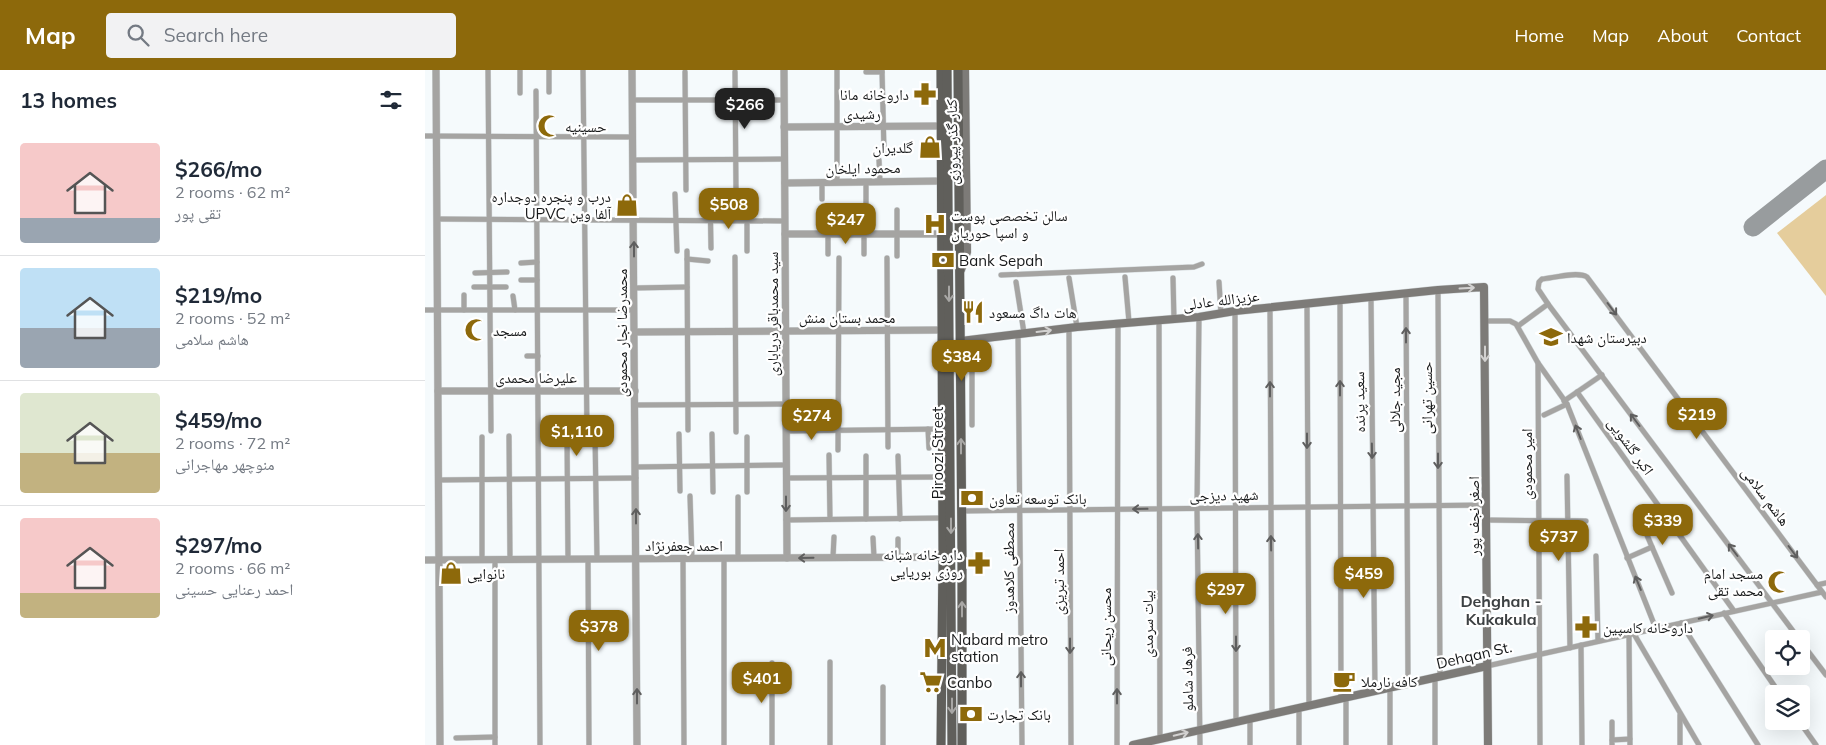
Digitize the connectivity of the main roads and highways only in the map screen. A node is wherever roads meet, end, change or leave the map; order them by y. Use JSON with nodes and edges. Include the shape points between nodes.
{"nodes":[{"id":1,"x":941,"y":70,"type":"edge"},
{"id":2,"x":947,"y":70,"type":"edge"},
{"id":3,"x":958,"y":70,"type":"edge"},
{"id":4,"x":965,"y":70,"type":"edge"},
{"id":5,"x":960,"y":272,"type":"junction"},
{"id":6,"x":1484,"y":288,"type":"joint"},
{"id":7,"x":949,"y":341,"type":"junction"},
{"id":8,"x":961,"y":341,"type":"junction"},
{"id":9,"x":961,"y":396,"type":"junction"},
{"id":10,"x":950,"y":397,"type":"junction"},
{"id":11,"x":947,"y":557,"type":"junction"},
{"id":12,"x":942,"y":623,"type":"junction"},
{"id":13,"x":952,"y":636,"type":"junction"},
{"id":14,"x":952,"y":662,"type":"junction"},
{"id":15,"x":1487,"y":666,"type":"junction"},
{"id":16,"x":942,"y":676,"type":"junction"},
{"id":17,"x":1148,"y":743,"type":"edge"},
{"id":18,"x":941,"y":745,"type":"edge"},
{"id":19,"x":952,"y":745,"type":"edge"},
{"id":20,"x":962,"y":745,"type":"edge"},
{"id":21,"x":1133,"y":745,"type":"edge"},
{"id":22,"x":1488,"y":745,"type":"edge"}],
"edges":[{"from":1,"to":11,"type":"main road","via":[[941,477]]},
{"from":2,"to":7,"type":"main road","name":"Piroozi Street","one_way":true},
{"from":3,"to":5,"type":"main road","name":"Piroozi Street"},
{"from":4,"to":5,"type":"main road","name":"کنار گذر پیروزی","via":[[967,252]]},
{"from":5,"to":8,"type":"main road","name":"Piroozi Street"},
{"from":8,"to":6,"type":"main road","name":"عزیزالله عادلی","one_way":true,"via":[[1438,290]]},
{"from":6,"to":15,"type":"main road","name":"اصغر نجف پور","one_way":true},
{"from":7,"to":8,"type":"main road"},
{"from":7,"to":10,"type":"main road","name":"Piroozi Street"},
{"from":8,"to":9,"type":"main road","name":"Piroozi Street"},
{"from":9,"to":10,"type":"main road"},
{"from":20,"to":9,"type":"main road","name":"Piroozi Street","one_way":true},
{"from":10,"to":11,"type":"main road","name":"Piroozi Street","one_way":true},
{"from":11,"to":12,"type":"main road"},
{"from":11,"to":13,"type":"main road","name":"Piroozi Street"},
{"from":12,"to":13,"type":"main road"},
{"from":12,"to":16,"type":"main road"},
{"from":13,"to":14,"type":"main road","name":"Piroozi Street"},
{"from":14,"to":16,"type":"main road"},
{"from":14,"to":19,"type":"main road","name":"Piroozi Street","one_way":true},
{"from":17,"to":15,"type":"main road","name":"Dehqan St.","one_way":true},
{"from":15,"to":22,"type":"main road","name":"اصغر نجف پور"},
{"from":16,"to":18,"type":"main road"},
{"from":17,"to":21,"type":"main road","name":"Dehqan St."}]}
